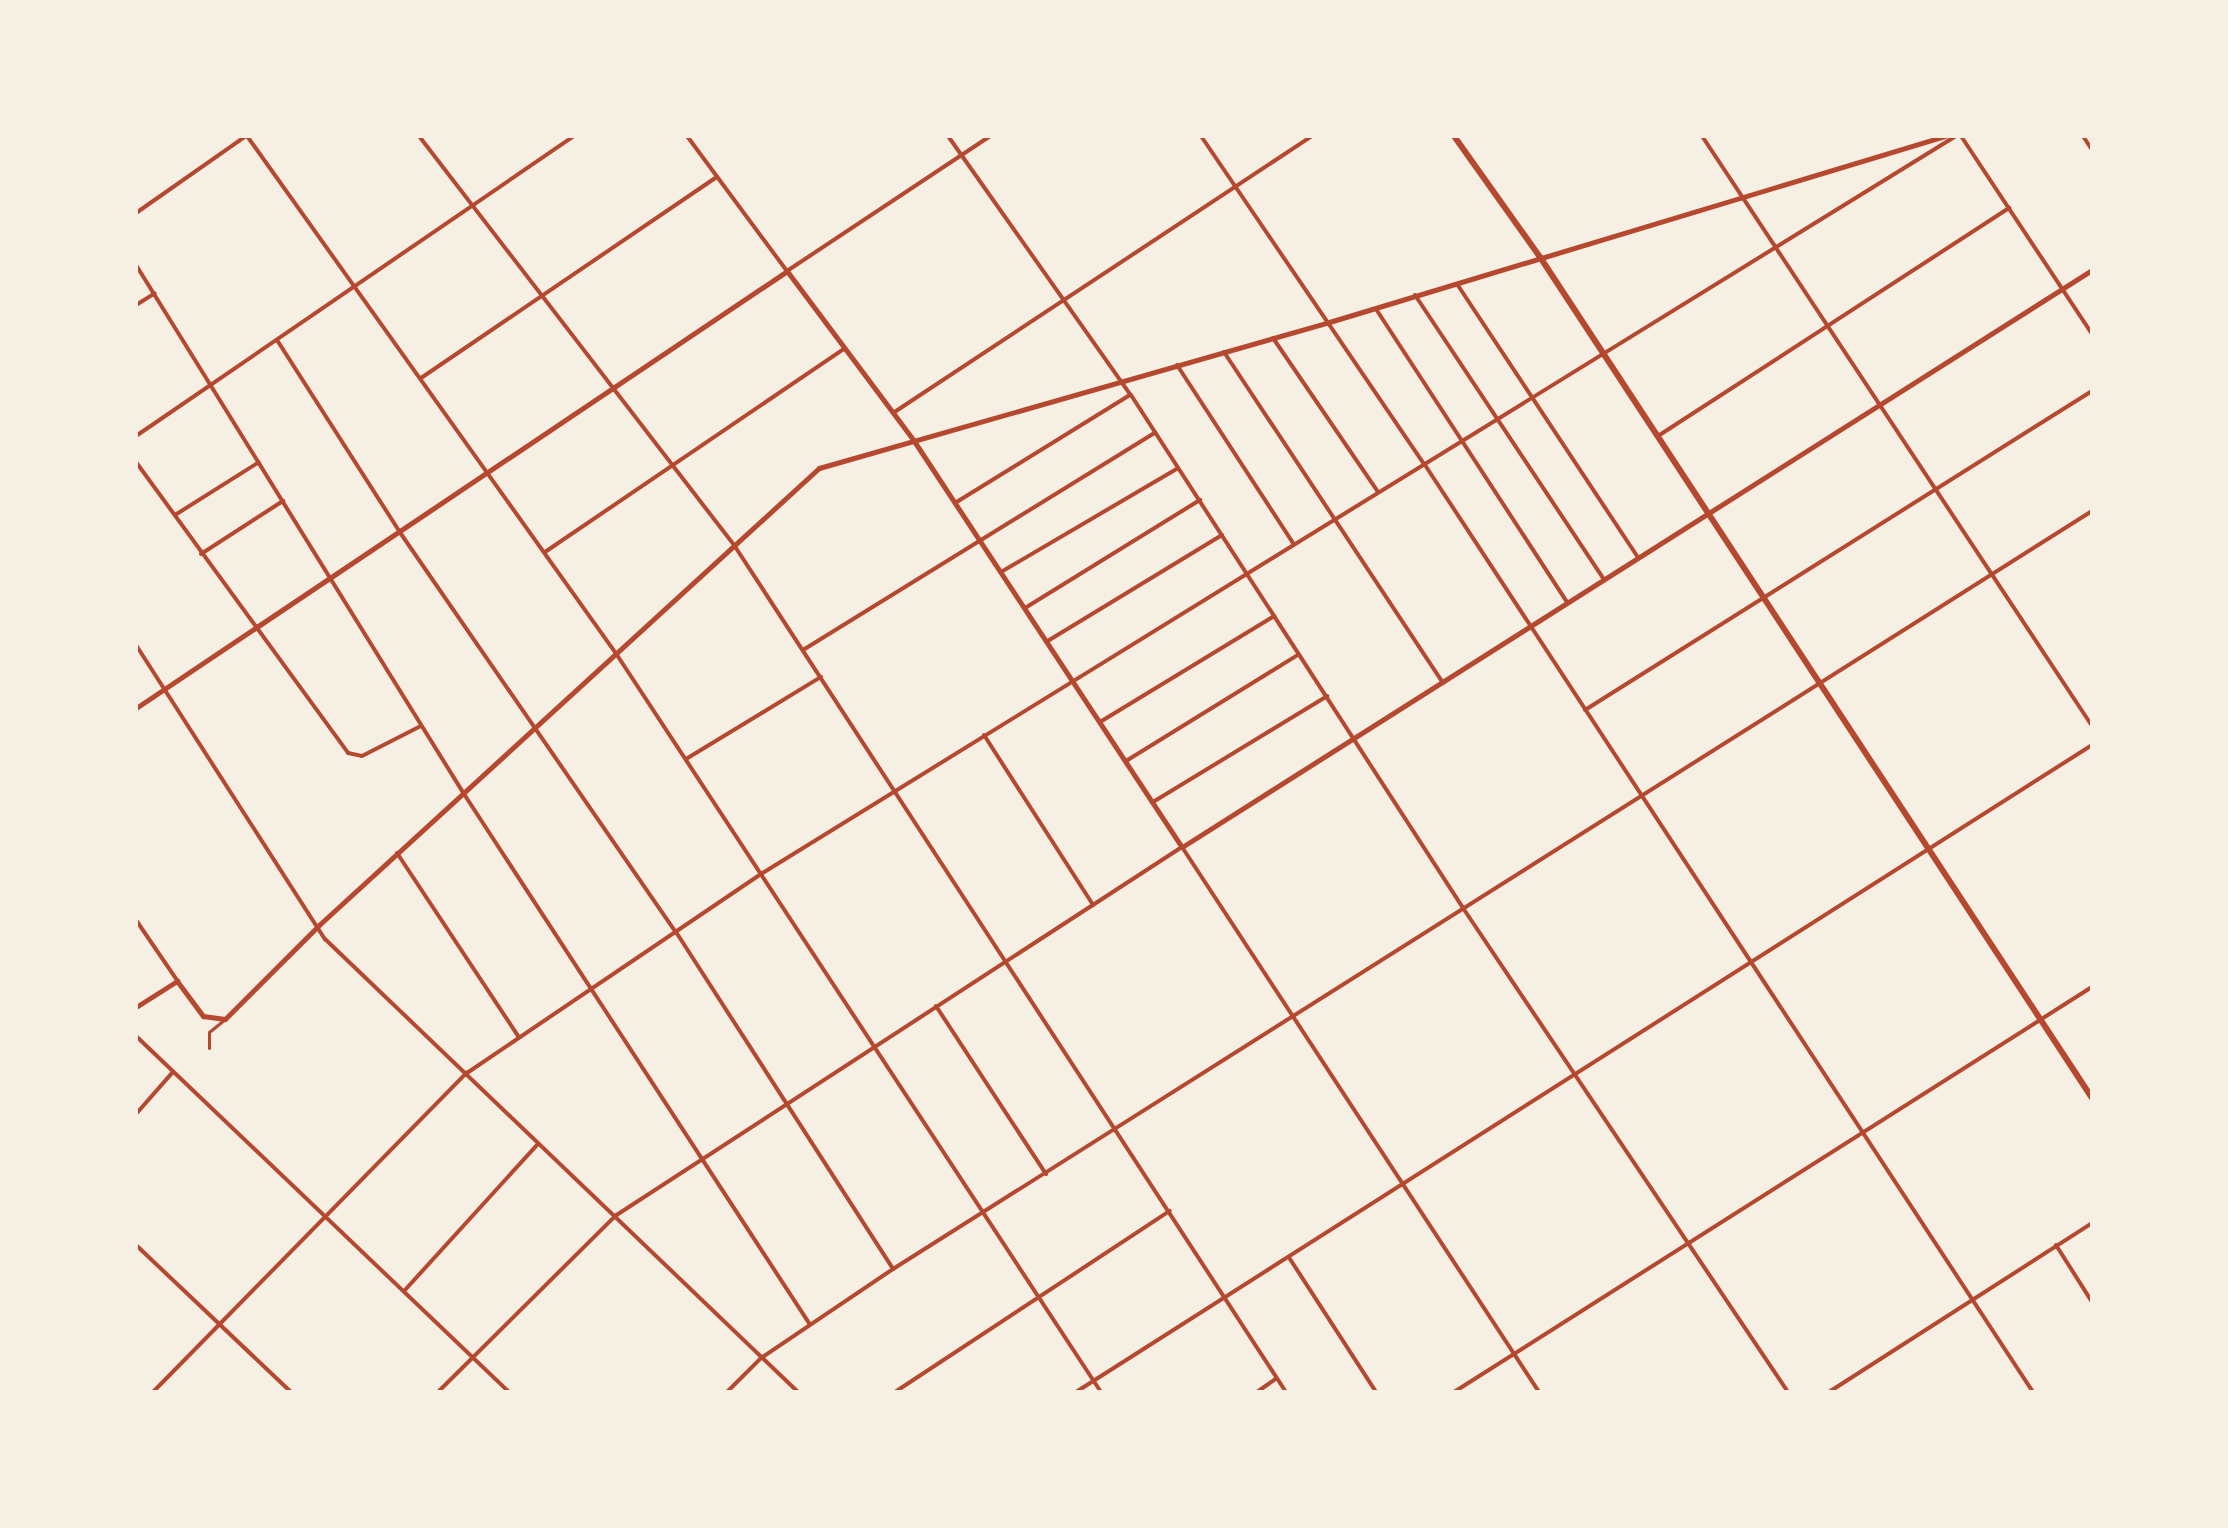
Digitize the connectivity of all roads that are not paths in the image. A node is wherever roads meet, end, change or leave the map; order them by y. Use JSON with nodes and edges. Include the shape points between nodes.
{"nodes":[{"id":1,"x":247,"y":136,"type":"edge"},
{"id":2,"x":419,"y":136,"type":"edge"},
{"id":3,"x":574,"y":136,"type":"edge"},
{"id":4,"x":687,"y":136,"type":"edge"},
{"id":5,"x":948,"y":136,"type":"edge"},
{"id":6,"x":990,"y":136,"type":"edge"},
{"id":7,"x":1201,"y":136,"type":"edge"},
{"id":8,"x":1312,"y":136,"type":"edge"},
{"id":9,"x":1454,"y":136,"type":"edge"},
{"id":10,"x":1945,"y":136,"type":"edge"},
{"id":11,"x":1958,"y":136,"type":"edge"},
{"id":12,"x":2083,"y":136,"type":"edge"},
{"id":13,"x":1704,"y":137,"type":"edge"},
{"id":14,"x":2092,"y":150,"type":"edge"},
{"id":15,"x":962,"y":155,"type":"junction"},
{"id":16,"x":717,"y":177,"type":"junction"},
{"id":17,"x":1236,"y":186,"type":"junction"},
{"id":18,"x":1745,"y":195,"type":"junction"},
{"id":19,"x":474,"y":206,"type":"junction"},
{"id":20,"x":2009,"y":208,"type":"junction"},
{"id":21,"x":136,"y":213,"type":"edge"},
{"id":22,"x":1779,"y":249,"type":"junction"},
{"id":23,"x":1540,"y":257,"type":"junction"},
{"id":24,"x":136,"y":265,"type":"edge"},
{"id":25,"x":2092,"y":270,"type":"edge"},
{"id":26,"x":787,"y":271,"type":"junction"},
{"id":27,"x":1456,"y":282,"type":"junction"},
{"id":28,"x":357,"y":285,"type":"junction"},
{"id":29,"x":2063,"y":289,"type":"junction"},
{"id":30,"x":155,"y":293,"type":"junction"},
{"id":31,"x":1414,"y":295,"type":"junction"},
{"id":32,"x":542,"y":296,"type":"junction"},
{"id":33,"x":1063,"y":301,"type":"junction"},
{"id":34,"x":136,"y":305,"type":"edge"},
{"id":35,"x":1374,"y":307,"type":"junction"},
{"id":36,"x":1326,"y":323,"type":"junction"},
{"id":37,"x":1828,"y":324,"type":"junction"},
{"id":38,"x":2092,"y":334,"type":"edge"},
{"id":39,"x":1273,"y":338,"type":"junction"},
{"id":40,"x":277,"y":340,"type":"junction"},
{"id":41,"x":845,"y":348,"type":"junction"},
{"id":42,"x":1224,"y":352,"type":"junction"},
{"id":43,"x":1604,"y":354,"type":"junction"},
{"id":44,"x":1177,"y":365,"type":"junction"},
{"id":45,"x":421,"y":378,"type":"junction"},
{"id":46,"x":1121,"y":381,"type":"junction"},
{"id":47,"x":211,"y":385,"type":"junction"},
{"id":48,"x":614,"y":388,"type":"junction"},
{"id":49,"x":2092,"y":391,"type":"edge"},
{"id":50,"x":1131,"y":395,"type":"junction"},
{"id":51,"x":1534,"y":399,"type":"junction"},
{"id":52,"x":1881,"y":405,"type":"junction"},
{"id":53,"x":893,"y":413,"type":"junction"},
{"id":54,"x":1498,"y":422,"type":"junction"},
{"id":55,"x":1155,"y":433,"type":"junction"},
{"id":56,"x":136,"y":436,"type":"edge"},
{"id":57,"x":1658,"y":436,"type":"junction"},
{"id":58,"x":914,"y":441,"type":"junction"},
{"id":59,"x":1462,"y":443,"type":"junction"},
{"id":60,"x":136,"y":462,"type":"edge"},
{"id":61,"x":259,"y":462,"type":"junction"},
{"id":62,"x":672,"y":464,"type":"junction"},
{"id":63,"x":1425,"y":465,"type":"junction"},
{"id":64,"x":1178,"y":468,"type":"junction"},
{"id":65,"x":486,"y":476,"type":"junction"},
{"id":66,"x":1937,"y":487,"type":"junction"},
{"id":67,"x":1378,"y":492,"type":"junction"},
{"id":68,"x":1200,"y":500,"type":"junction"},
{"id":69,"x":283,"y":501,"type":"junction"},
{"id":70,"x":955,"y":503,"type":"junction"},
{"id":71,"x":2092,"y":511,"type":"edge"},
{"id":72,"x":1710,"y":514,"type":"junction"},
{"id":73,"x":175,"y":515,"type":"junction"},
{"id":74,"x":1333,"y":520,"type":"junction"},
{"id":75,"x":399,"y":531,"type":"junction"},
{"id":76,"x":1222,"y":535,"type":"junction"},
{"id":77,"x":980,"y":540,"type":"junction"},
{"id":78,"x":1293,"y":543,"type":"junction"},
{"id":79,"x":734,"y":545,"type":"junction"},
{"id":80,"x":545,"y":552,"type":"junction"},
{"id":81,"x":201,"y":554,"type":"junction"},
{"id":82,"x":1638,"y":557,"type":"junction"},
{"id":83,"x":1001,"y":572,"type":"junction"},
{"id":84,"x":1247,"y":574,"type":"junction"},
{"id":85,"x":1991,"y":574,"type":"junction"},
{"id":86,"x":331,"y":578,"type":"junction"},
{"id":87,"x":1604,"y":580,"type":"junction"},
{"id":88,"x":1765,"y":598,"type":"junction"},
{"id":89,"x":1568,"y":603,"type":"junction"},
{"id":90,"x":1024,"y":608,"type":"junction"},
{"id":91,"x":1274,"y":616,"type":"junction"},
{"id":92,"x":1529,"y":627,"type":"junction"},
{"id":93,"x":255,"y":628,"type":"junction"},
{"id":94,"x":1046,"y":642,"type":"junction"},
{"id":95,"x":136,"y":645,"type":"edge"},
{"id":96,"x":803,"y":650,"type":"junction"},
{"id":97,"x":1299,"y":654,"type":"junction"},
{"id":98,"x":617,"y":655,"type":"junction"},
{"id":99,"x":821,"y":677,"type":"junction"},
{"id":100,"x":1071,"y":682,"type":"junction"},
{"id":101,"x":1821,"y":682,"type":"junction"},
{"id":102,"x":1443,"y":683,"type":"junction"},
{"id":103,"x":164,"y":689,"type":"junction"},
{"id":104,"x":1327,"y":696,"type":"junction"},
{"id":105,"x":136,"y":708,"type":"edge"},
{"id":106,"x":1585,"y":710,"type":"junction"},
{"id":107,"x":1100,"y":722,"type":"junction"},
{"id":108,"x":421,"y":726,"type":"junction"},
{"id":109,"x":2092,"y":726,"type":"edge"},
{"id":110,"x":535,"y":728,"type":"junction"},
{"id":111,"x":984,"y":735,"type":"junction"},
{"id":112,"x":1355,"y":737,"type":"junction"},
{"id":113,"x":2092,"y":745,"type":"edge"},
{"id":114,"x":686,"y":759,"type":"junction"},
{"id":115,"x":1126,"y":761,"type":"junction"},
{"id":116,"x":895,"y":792,"type":"junction"},
{"id":117,"x":1640,"y":793,"type":"junction"},
{"id":118,"x":464,"y":794,"type":"junction"},
{"id":119,"x":1153,"y":802,"type":"junction"},
{"id":120,"x":1182,"y":847,"type":"junction"},
{"id":121,"x":1930,"y":849,"type":"junction"},
{"id":122,"x":397,"y":853,"type":"junction"},
{"id":123,"x":761,"y":874,"type":"junction"},
{"id":124,"x":1093,"y":905,"type":"junction"},
{"id":125,"x":1463,"y":908,"type":"junction"},
{"id":126,"x":136,"y":920,"type":"edge"},
{"id":127,"x":319,"y":925,"type":"junction"},
{"id":128,"x":676,"y":932,"type":"junction"},
{"id":129,"x":1004,"y":961,"type":"junction"},
{"id":130,"x":1754,"y":964,"type":"junction"},
{"id":131,"x":177,"y":981,"type":"junction"},
{"id":132,"x":2092,"y":987,"type":"edge"},
{"id":133,"x":590,"y":989,"type":"junction"},
{"id":134,"x":936,"y":1006,"type":"junction"},
{"id":135,"x":136,"y":1007,"type":"edge"},
{"id":136,"x":1294,"y":1016,"type":"junction"},
{"id":137,"x":225,"y":1019,"type":"junction"},
{"id":138,"x":2040,"y":1020,"type":"junction"},
{"id":139,"x":136,"y":1036,"type":"edge"},
{"id":140,"x":519,"y":1037,"type":"junction"},
{"id":141,"x":873,"y":1046,"type":"junction"},
{"id":142,"x":209,"y":1048,"type":"dead end"},
{"id":143,"x":172,"y":1073,"type":"junction"},
{"id":144,"x":467,"y":1073,"type":"junction"},
{"id":145,"x":1579,"y":1077,"type":"junction"},
{"id":146,"x":2092,"y":1098,"type":"edge"},
{"id":147,"x":787,"y":1101,"type":"junction"},
{"id":148,"x":136,"y":1114,"type":"edge"},
{"id":149,"x":1115,"y":1128,"type":"junction"},
{"id":150,"x":1863,"y":1133,"type":"junction"},
{"id":151,"x":538,"y":1144,"type":"junction"},
{"id":152,"x":703,"y":1155,"type":"junction"},
{"id":153,"x":1046,"y":1174,"type":"junction"},
{"id":154,"x":1404,"y":1184,"type":"junction"},
{"id":155,"x":1170,"y":1211,"type":"junction"},
{"id":156,"x":983,"y":1214,"type":"junction"},
{"id":157,"x":615,"y":1216,"type":"junction"},
{"id":158,"x":324,"y":1217,"type":"junction"},
{"id":159,"x":2092,"y":1223,"type":"edge"},
{"id":160,"x":136,"y":1245,"type":"edge"},
{"id":161,"x":2056,"y":1245,"type":"junction"},
{"id":162,"x":1690,"y":1246,"type":"junction"},
{"id":163,"x":1290,"y":1259,"type":"junction"},
{"id":164,"x":893,"y":1269,"type":"junction"},
{"id":165,"x":405,"y":1290,"type":"junction"},
{"id":166,"x":1038,"y":1298,"type":"junction"},
{"id":167,"x":1226,"y":1298,"type":"junction"},
{"id":168,"x":1975,"y":1298,"type":"junction"},
{"id":169,"x":2092,"y":1302,"type":"edge"},
{"id":170,"x":809,"y":1323,"type":"junction"},
{"id":171,"x":221,"y":1324,"type":"junction"},
{"id":172,"x":1516,"y":1355,"type":"junction"},
{"id":173,"x":472,"y":1356,"type":"junction"},
{"id":174,"x":761,"y":1358,"type":"junction"},
{"id":175,"x":1277,"y":1378,"type":"junction"},
{"id":176,"x":1093,"y":1381,"type":"junction"},
{"id":177,"x":153,"y":1392,"type":"edge"},
{"id":178,"x":291,"y":1392,"type":"edge"},
{"id":179,"x":438,"y":1392,"type":"edge"},
{"id":180,"x":509,"y":1392,"type":"edge"},
{"id":181,"x":727,"y":1392,"type":"edge"},
{"id":182,"x":798,"y":1392,"type":"edge"},
{"id":183,"x":895,"y":1392,"type":"edge"},
{"id":184,"x":1076,"y":1392,"type":"edge"},
{"id":185,"x":1101,"y":1392,"type":"edge"},
{"id":186,"x":1257,"y":1392,"type":"edge"},
{"id":187,"x":1286,"y":1392,"type":"edge"},
{"id":188,"x":1376,"y":1392,"type":"edge"},
{"id":189,"x":1454,"y":1392,"type":"edge"},
{"id":190,"x":1539,"y":1392,"type":"edge"},
{"id":191,"x":1788,"y":1392,"type":"edge"},
{"id":192,"x":1829,"y":1392,"type":"edge"},
{"id":193,"x":2033,"y":1392,"type":"edge"}],
"edges":[{"from":1,"to":21,"type":"street"},
{"from":1,"to":28,"type":"street"},
{"from":2,"to":19,"type":"street"},
{"from":3,"to":19,"type":"street"},
{"from":4,"to":16,"type":"street"},
{"from":5,"to":15,"type":"street"},
{"from":6,"to":15,"type":"street"},
{"from":7,"to":17,"type":"street"},
{"from":8,"to":17,"type":"street"},
{"from":9,"to":23,"type":"main road"},
{"from":10,"to":18,"type":"street"},
{"from":11,"to":20,"type":"street"},
{"from":11,"to":22,"type":"street"},
{"from":12,"to":14,"type":"street"},
{"from":13,"to":18,"type":"street"},
{"from":15,"to":26,"type":"street"},
{"from":15,"to":33,"type":"street"},
{"from":16,"to":26,"type":"street"},
{"from":16,"to":32,"type":"street"},
{"from":17,"to":33,"type":"street"},
{"from":17,"to":36,"type":"street"},
{"from":18,"to":22,"type":"street"},
{"from":18,"to":23,"type":"street"},
{"from":19,"to":28,"type":"street"},
{"from":19,"to":32,"type":"street"},
{"from":20,"to":29,"type":"street"},
{"from":20,"to":37,"type":"street"},
{"from":22,"to":37,"type":"street"},
{"from":22,"to":43,"type":"street"},
{"from":23,"to":27,"type":"street"},
{"from":23,"to":43,"type":"main road"},
{"from":24,"to":30,"type":"street"},
{"from":25,"to":29,"type":"street"},
{"from":26,"to":41,"type":"street"},
{"from":26,"to":48,"type":"street"},
{"from":27,"to":31,"type":"street"},
{"from":27,"to":51,"type":"street"},
{"from":28,"to":40,"type":"street"},
{"from":28,"to":45,"type":"street"},
{"from":29,"to":38,"type":"street"},
{"from":29,"to":52,"type":"street"},
{"from":30,"to":34,"type":"street"},
{"from":30,"to":47,"type":"street"},
{"from":31,"to":35,"type":"street"},
{"from":31,"to":54,"type":"street"},
{"from":32,"to":45,"type":"street"},
{"from":32,"to":48,"type":"street"},
{"from":33,"to":46,"type":"street"},
{"from":33,"to":53,"type":"street"},
{"from":35,"to":36,"type":"street"},
{"from":35,"to":59,"type":"street"},
{"from":36,"to":39,"type":"street"},
{"from":36,"to":63,"type":"street"},
{"from":37,"to":52,"type":"street"},
{"from":37,"to":57,"type":"street"},
{"from":39,"to":42,"type":"street"},
{"from":39,"to":67,"type":"street"},
{"from":40,"to":47,"type":"street"},
{"from":40,"to":75,"type":"street"},
{"from":41,"to":53,"type":"street"},
{"from":41,"to":62,"type":"street"},
{"from":42,"to":44,"type":"street"},
{"from":42,"to":74,"type":"street"},
{"from":43,"to":51,"type":"street"},
{"from":43,"to":57,"type":"main road"},
{"from":44,"to":46,"type":"street"},
{"from":44,"to":78,"type":"street"},
{"from":45,"to":65,"type":"street"},
{"from":46,"to":50,"type":"street"},
{"from":46,"to":58,"type":"street"},
{"from":47,"to":56,"type":"street"},
{"from":47,"to":61,"type":"street"},
{"from":48,"to":62,"type":"street"},
{"from":48,"to":65,"type":"street"},
{"from":49,"to":66,"type":"street"},
{"from":50,"to":55,"type":"street"},
{"from":50,"to":70,"type":"street"},
{"from":51,"to":54,"type":"street"},
{"from":51,"to":82,"type":"street"},
{"from":52,"to":66,"type":"street"},
{"from":52,"to":72,"type":"street"},
{"from":53,"to":58,"type":"street"},
{"from":54,"to":59,"type":"street"},
{"from":54,"to":87,"type":"street"},
{"from":55,"to":64,"type":"street"},
{"from":55,"to":77,"type":"street"},
{"from":57,"to":72,"type":"main road"},
{"from":58,"to":70,"type":"street"},
{"from":58,"to":79,"type":"street","via":[[819,468]]},
{"from":59,"to":63,"type":"street"},
{"from":59,"to":89,"type":"street"},
{"from":60,"to":73,"type":"street"},
{"from":61,"to":69,"type":"street"},
{"from":61,"to":73,"type":"street"},
{"from":62,"to":79,"type":"street"},
{"from":62,"to":80,"type":"street"},
{"from":63,"to":67,"type":"street"},
{"from":63,"to":92,"type":"street"},
{"from":64,"to":68,"type":"street"},
{"from":64,"to":83,"type":"street"},
{"from":65,"to":75,"type":"street"},
{"from":65,"to":80,"type":"street"},
{"from":66,"to":85,"type":"street"},
{"from":66,"to":88,"type":"street"},
{"from":67,"to":74,"type":"street"},
{"from":68,"to":76,"type":"street"},
{"from":68,"to":90,"type":"street"},
{"from":69,"to":81,"type":"street"},
{"from":69,"to":86,"type":"street"},
{"from":70,"to":77,"type":"street"},
{"from":71,"to":85,"type":"street"},
{"from":72,"to":82,"type":"street"},
{"from":72,"to":88,"type":"main road"},
{"from":73,"to":81,"type":"street"},
{"from":74,"to":78,"type":"street"},
{"from":74,"to":102,"type":"street"},
{"from":75,"to":86,"type":"street"},
{"from":75,"to":110,"type":"street"},
{"from":76,"to":84,"type":"street"},
{"from":76,"to":94,"type":"street"},
{"from":77,"to":83,"type":"street"},
{"from":77,"to":96,"type":"street"},
{"from":78,"to":84,"type":"street"},
{"from":79,"to":96,"type":"street"},
{"from":79,"to":98,"type":"street"},
{"from":80,"to":98,"type":"street"},
{"from":81,"to":93,"type":"street"},
{"from":82,"to":87,"type":"street"},
{"from":83,"to":90,"type":"street"},
{"from":84,"to":91,"type":"street"},
{"from":84,"to":100,"type":"street"},
{"from":85,"to":101,"type":"street"},
{"from":85,"to":109,"type":"street"},
{"from":86,"to":93,"type":"street"},
{"from":86,"to":108,"type":"street"},
{"from":87,"to":89,"type":"street"},
{"from":88,"to":101,"type":"main road"},
{"from":88,"to":106,"type":"street"},
{"from":89,"to":92,"type":"street"},
{"from":90,"to":94,"type":"street"},
{"from":91,"to":97,"type":"street"},
{"from":91,"to":107,"type":"street"},
{"from":92,"to":102,"type":"street"},
{"from":92,"to":106,"type":"street"},
{"from":93,"to":103,"type":"street"},
{"from":93,"to":108,"type":"street","via":[[348,753],[362,756]]},
{"from":94,"to":100,"type":"street"},
{"from":95,"to":103,"type":"street"},
{"from":96,"to":99,"type":"street"},
{"from":97,"to":104,"type":"street"},
{"from":97,"to":115,"type":"street"},
{"from":98,"to":110,"type":"street"},
{"from":98,"to":114,"type":"street"},
{"from":99,"to":114,"type":"street"},
{"from":99,"to":116,"type":"street"},
{"from":100,"to":107,"type":"street"},
{"from":100,"to":111,"type":"street"},
{"from":101,"to":117,"type":"street"},
{"from":101,"to":121,"type":"main road"},
{"from":102,"to":112,"type":"street"},
{"from":103,"to":105,"type":"street"},
{"from":103,"to":127,"type":"street"},
{"from":104,"to":112,"type":"street"},
{"from":104,"to":119,"type":"street"},
{"from":106,"to":117,"type":"street"},
{"from":107,"to":115,"type":"street"},
{"from":108,"to":118,"type":"street"},
{"from":110,"to":118,"type":"street"},
{"from":110,"to":128,"type":"street"},
{"from":111,"to":116,"type":"street"},
{"from":111,"to":124,"type":"street"},
{"from":112,"to":120,"type":"street"},
{"from":112,"to":125,"type":"street"},
{"from":113,"to":121,"type":"street"},
{"from":114,"to":123,"type":"street"},
{"from":115,"to":119,"type":"street"},
{"from":116,"to":123,"type":"street"},
{"from":116,"to":129,"type":"street"},
{"from":117,"to":125,"type":"street"},
{"from":117,"to":130,"type":"street"},
{"from":118,"to":122,"type":"street"},
{"from":118,"to":133,"type":"street"},
{"from":119,"to":120,"type":"street"},
{"from":120,"to":124,"type":"street"},
{"from":120,"to":136,"type":"street"},
{"from":121,"to":130,"type":"street"},
{"from":121,"to":138,"type":"main road"},
{"from":122,"to":127,"type":"street"},
{"from":122,"to":140,"type":"street"},
{"from":123,"to":128,"type":"street"},
{"from":123,"to":141,"type":"street"},
{"from":124,"to":129,"type":"street"},
{"from":125,"to":136,"type":"street"},
{"from":125,"to":145,"type":"street"},
{"from":126,"to":131,"type":"street"},
{"from":127,"to":137,"type":"street"},
{"from":127,"to":144,"type":"street","via":[[325,939]]},
{"from":128,"to":133,"type":"street"},
{"from":128,"to":147,"type":"street"},
{"from":129,"to":134,"type":"street"},
{"from":129,"to":149,"type":"street"},
{"from":130,"to":145,"type":"street"},
{"from":130,"to":150,"type":"street"},
{"from":131,"to":135,"type":"street"},
{"from":131,"to":137,"type":"street","via":[[203,1016]]},
{"from":132,"to":138,"type":"street"},
{"from":133,"to":140,"type":"street"},
{"from":133,"to":152,"type":"street"},
{"from":134,"to":141,"type":"street"},
{"from":134,"to":153,"type":"street"},
{"from":136,"to":149,"type":"street"},
{"from":136,"to":154,"type":"street"},
{"from":137,"to":142,"type":"street","via":[[209,1032]]},
{"from":138,"to":146,"type":"main road"},
{"from":138,"to":150,"type":"street"},
{"from":139,"to":143,"type":"street"},
{"from":140,"to":144,"type":"street"},
{"from":141,"to":147,"type":"street"},
{"from":141,"to":156,"type":"street"},
{"from":143,"to":148,"type":"street"},
{"from":143,"to":158,"type":"street"},
{"from":144,"to":151,"type":"street"},
{"from":144,"to":158,"type":"street"},
{"from":145,"to":154,"type":"street"},
{"from":145,"to":162,"type":"street"},
{"from":147,"to":152,"type":"street"},
{"from":147,"to":164,"type":"street"},
{"from":149,"to":153,"type":"street"},
{"from":149,"to":155,"type":"street"},
{"from":150,"to":162,"type":"street"},
{"from":150,"to":168,"type":"street"},
{"from":151,"to":157,"type":"street"},
{"from":151,"to":165,"type":"street"},
{"from":152,"to":157,"type":"street"},
{"from":152,"to":170,"type":"street"},
{"from":153,"to":156,"type":"street"},
{"from":154,"to":163,"type":"street"},
{"from":154,"to":172,"type":"street"},
{"from":155,"to":166,"type":"street"},
{"from":155,"to":167,"type":"street"},
{"from":156,"to":164,"type":"street"},
{"from":156,"to":166,"type":"street"},
{"from":157,"to":173,"type":"street"},
{"from":157,"to":174,"type":"street"},
{"from":158,"to":165,"type":"street"},
{"from":158,"to":171,"type":"street"},
{"from":159,"to":161,"type":"street"},
{"from":160,"to":171,"type":"street"},
{"from":161,"to":168,"type":"street"},
{"from":161,"to":169,"type":"street"},
{"from":162,"to":172,"type":"street"},
{"from":162,"to":191,"type":"street"},
{"from":163,"to":167,"type":"street"},
{"from":163,"to":188,"type":"street"},
{"from":164,"to":170,"type":"street"},
{"from":165,"to":173,"type":"street"},
{"from":166,"to":176,"type":"street"},
{"from":166,"to":183,"type":"street"},
{"from":167,"to":175,"type":"street"},
{"from":167,"to":176,"type":"street"},
{"from":168,"to":192,"type":"street"},
{"from":168,"to":193,"type":"street"},
{"from":170,"to":174,"type":"street"},
{"from":171,"to":177,"type":"street"},
{"from":171,"to":178,"type":"street"},
{"from":172,"to":189,"type":"street"},
{"from":172,"to":190,"type":"street"},
{"from":173,"to":179,"type":"street"},
{"from":173,"to":180,"type":"street"},
{"from":174,"to":181,"type":"street"},
{"from":174,"to":182,"type":"street"},
{"from":175,"to":186,"type":"street"},
{"from":175,"to":187,"type":"street"},
{"from":176,"to":184,"type":"street"},
{"from":176,"to":185,"type":"street"}]}
